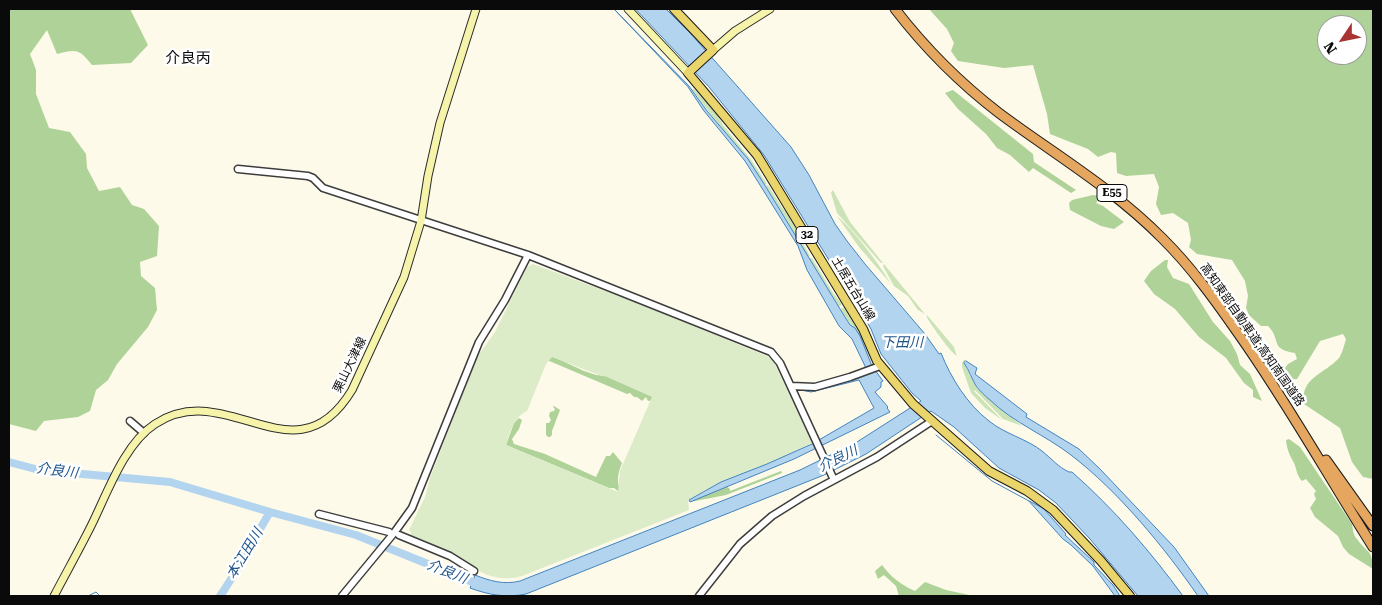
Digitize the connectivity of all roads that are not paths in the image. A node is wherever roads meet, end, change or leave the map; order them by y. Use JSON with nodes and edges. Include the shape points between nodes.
{"nodes":[{"id":1,"x":476,"y":9,"type":"edge"},
{"id":2,"x":628,"y":9,"type":"edge"},
{"id":3,"x":674,"y":9,"type":"edge"},
{"id":4,"x":770,"y":9,"type":"edge"},
{"id":5,"x":896,"y":9,"type":"edge"},
{"id":6,"x":713,"y":50,"type":"junction"},
{"id":7,"x":689,"y":72,"type":"junction"},
{"id":8,"x":238,"y":169,"type":"dead end"},
{"id":9,"x":421,"y":221,"type":"junction"},
{"id":10,"x":528,"y":255,"type":"junction"},
{"id":11,"x":879,"y":367,"type":"junction"},
{"id":12,"x":791,"y":386,"type":"junction"},
{"id":13,"x":1292,"y":413,"type":"junction"},
{"id":14,"x":930,"y":420,"type":"junction"},
{"id":15,"x":130,"y":421,"type":"dead end"},
{"id":16,"x":144,"y":433,"type":"junction"},
{"id":17,"x":1324,"y":467,"type":"junction"},
{"id":18,"x":833,"y":477,"type":"junction"},
{"id":19,"x":319,"y":514,"type":"dead end"},
{"id":20,"x":1373,"y":526,"type":"edge"},
{"id":21,"x":389,"y":532,"type":"dead end"},
{"id":22,"x":399,"y":535,"type":"dead end"},
{"id":23,"x":1373,"y":547,"type":"edge"},
{"id":24,"x":1373,"y":554,"type":"edge"},
{"id":25,"x":474,"y":571,"type":"dead end"},
{"id":26,"x":54,"y":596,"type":"edge"},
{"id":27,"x":342,"y":596,"type":"edge"},
{"id":28,"x":699,"y":596,"type":"edge"},
{"id":29,"x":1130,"y":596,"type":"edge"}],
"edges":[{"from":1,"to":9,"type":"main road","name":"栗山大津線","via":[[440,123]]},
{"from":2,"to":7,"type":"main road"},
{"from":3,"to":6,"type":"main road"},
{"from":4,"to":6,"type":"main road","via":[[735,31]]},
{"from":5,"to":13,"type":"highway","name":"高知東部自動車道;高知南国道路","number":"E55","via":[[930,50],[980,98],[1112,194],[1182,258]]},
{"from":6,"to":7,"type":"main road"},
{"from":7,"to":11,"type":"main road","name":"土居五台山線","number":"32","via":[[770,174],[863,328]]},
{"from":8,"to":9,"type":"street","via":[[312,178],[323,188]]},
{"from":9,"to":10,"type":"street"},
{"from":9,"to":16,"type":"main road","name":"栗山大津線","via":[[404,277],[352,390],[331,417],[305,429],[293,430],[277,429],[216,412],[186,411],[172,415]]},
{"from":10,"to":12,"type":"street","via":[[772,352]]},
{"from":10,"to":27,"type":"street","via":[[478,342],[412,508]]},
{"from":11,"to":12,"type":"street","via":[[815,387]]},
{"from":11,"to":14,"type":"main road","name":"土居五台山線","number":"32"},
{"from":12,"to":18,"type":"street"},
{"from":13,"to":17,"type":"highway","name":"高知東部自動車道;高知南国道路","number":"E55"},
{"from":13,"to":20,"type":"highway"},
{"from":14,"to":18,"type":"street","via":[[876,457]]},
{"from":14,"to":29,"type":"main road","name":"土居五台山線","number":"32","via":[[989,471],[1027,491],[1053,510]]},
{"from":15,"to":16,"type":"street"},
{"from":16,"to":26,"type":"main road","name":"栗山大津線","via":[[120,467]]},
{"from":17,"to":23,"type":"highway","name":"高知東部自動車道;高知南国道路","number":"E55"},
{"from":17,"to":24,"type":"highway"},
{"from":18,"to":28,"type":"street","via":[[759,526],[732,553]]},
{"from":19,"to":21,"type":"street"},
{"from":22,"to":25,"type":"street","via":[[450,556]]}]}
